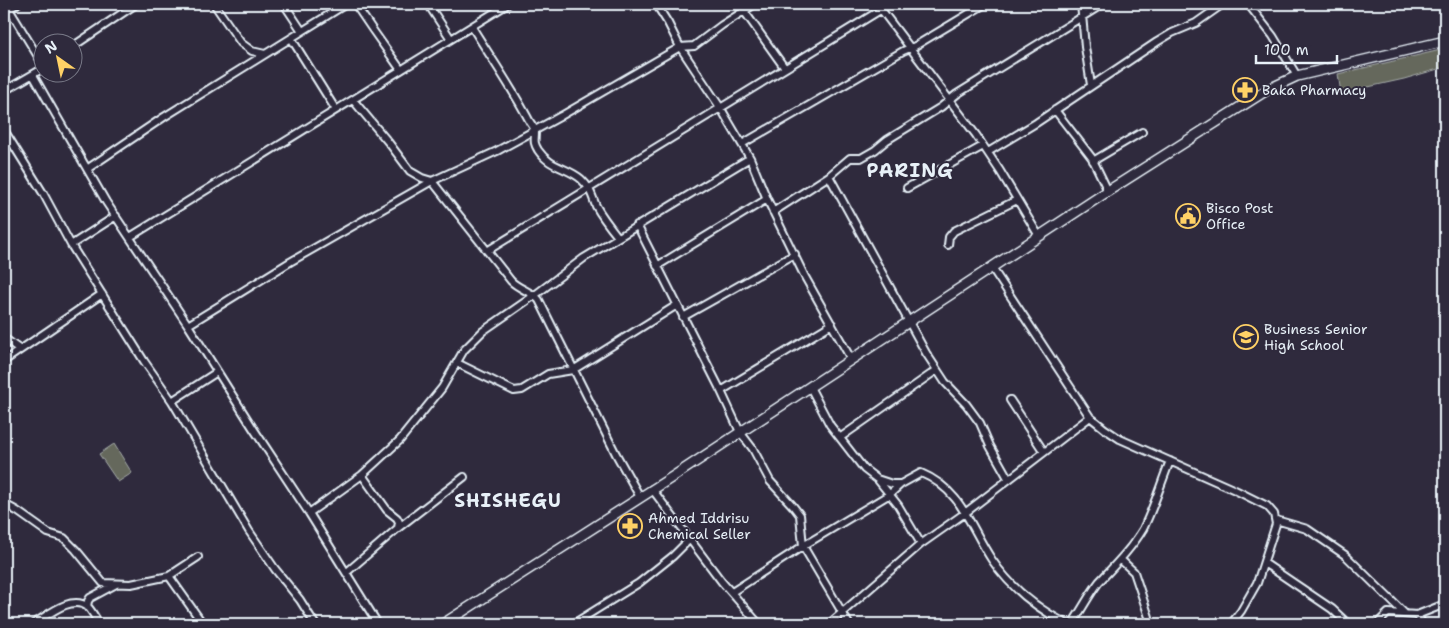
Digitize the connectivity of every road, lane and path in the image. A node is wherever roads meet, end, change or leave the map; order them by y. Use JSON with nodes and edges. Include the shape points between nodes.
{"nodes":[{"id":1,"x":17,"y":4,"type":"edge"},
{"id":2,"x":136,"y":4,"type":"edge"},
{"id":3,"x":214,"y":4,"type":"edge"},
{"id":4,"x":284,"y":4,"type":"edge"},
{"id":5,"x":346,"y":4,"type":"edge"},
{"id":6,"x":355,"y":4,"type":"edge"},
{"id":7,"x":428,"y":4,"type":"edge"},
{"id":8,"x":508,"y":4,"type":"edge"},
{"id":9,"x":656,"y":4,"type":"edge"},
{"id":10,"x":739,"y":4,"type":"edge"},
{"id":11,"x":755,"y":4,"type":"edge"},
{"id":12,"x":985,"y":4,"type":"edge"},
{"id":13,"x":1081,"y":4,"type":"edge"},
{"id":14,"x":1103,"y":4,"type":"edge"},
{"id":15,"x":1223,"y":4,"type":"edge"},
{"id":16,"x":1248,"y":4,"type":"edge"},
{"id":17,"x":7,"y":6,"type":"edge"},
{"id":18,"x":879,"y":6,"type":"edge"},
{"id":19,"x":745,"y":10,"type":"junction"},
{"id":20,"x":1082,"y":16,"type":"junction"},
{"id":21,"x":472,"y":27,"type":"junction"},
{"id":22,"x":302,"y":32,"type":"junction"},
{"id":23,"x":291,"y":38,"type":"junction"},
{"id":24,"x":451,"y":39,"type":"junction"},
{"id":25,"x":82,"y":40,"type":"edge"},
{"id":26,"x":1445,"y":41,"type":"edge"},
{"id":27,"x":32,"y":47,"type":"edge"},
{"id":28,"x":680,"y":47,"type":"junction"},
{"id":29,"x":911,"y":48,"type":"junction"},
{"id":30,"x":265,"y":54,"type":"junction"},
{"id":31,"x":784,"y":67,"type":"junction"},
{"id":32,"x":401,"y":70,"type":"junction"},
{"id":33,"x":32,"y":76,"type":"edge"},
{"id":34,"x":1297,"y":76,"type":"junction"},
{"id":35,"x":37,"y":82,"type":"edge"},
{"id":36,"x":1091,"y":85,"type":"junction"},
{"id":37,"x":4,"y":91,"type":"edge"},
{"id":38,"x":353,"y":100,"type":"junction"},
{"id":39,"x":950,"y":100,"type":"junction"},
{"id":40,"x":720,"y":107,"type":"junction"},
{"id":41,"x":336,"y":110,"type":"junction"},
{"id":42,"x":1055,"y":110,"type":"junction"},
{"id":43,"x":535,"y":131,"type":"junction"},
{"id":44,"x":4,"y":132,"type":"edge"},
{"id":45,"x":1142,"y":132,"type":"dead end"},
{"id":46,"x":742,"y":144,"type":"junction"},
{"id":47,"x":983,"y":146,"type":"junction"},
{"id":48,"x":988,"y":152,"type":"junction"},
{"id":49,"x":750,"y":158,"type":"junction"},
{"id":50,"x":1093,"y":161,"type":"junction"},
{"id":51,"x":87,"y":169,"type":"junction"},
{"id":52,"x":829,"y":176,"type":"junction"},
{"id":53,"x":432,"y":181,"type":"junction"},
{"id":54,"x":588,"y":188,"type":"junction"},
{"id":55,"x":907,"y":188,"type":"dead end"},
{"id":56,"x":1108,"y":191,"type":"junction"},
{"id":57,"x":767,"y":199,"type":"junction"},
{"id":58,"x":1017,"y":200,"type":"junction"},
{"id":59,"x":773,"y":212,"type":"junction"},
{"id":60,"x":116,"y":216,"type":"junction"},
{"id":61,"x":637,"y":225,"type":"junction"},
{"id":62,"x":1039,"y":236,"type":"junction"},
{"id":63,"x":130,"y":237,"type":"junction"},
{"id":64,"x":618,"y":237,"type":"junction"},
{"id":65,"x":71,"y":245,"type":"junction"},
{"id":66,"x":948,"y":245,"type":"dead end"},
{"id":67,"x":487,"y":250,"type":"junction"},
{"id":68,"x":795,"y":254,"type":"junction"},
{"id":69,"x":657,"y":266,"type":"junction"},
{"id":70,"x":992,"y":268,"type":"junction"},
{"id":71,"x":102,"y":294,"type":"junction"},
{"id":72,"x":535,"y":295,"type":"junction"},
{"id":73,"x":677,"y":305,"type":"junction"},
{"id":74,"x":683,"y":317,"type":"junction"},
{"id":75,"x":908,"y":321,"type":"junction"},
{"id":76,"x":832,"y":324,"type":"junction"},
{"id":77,"x":188,"y":325,"type":"junction"},
{"id":78,"x":4,"y":338,"type":"edge"},
{"id":79,"x":19,"y":349,"type":"junction"},
{"id":80,"x":851,"y":359,"type":"junction"},
{"id":81,"x":4,"y":362,"type":"edge"},
{"id":82,"x":458,"y":363,"type":"junction"},
{"id":83,"x":573,"y":370,"type":"junction"},
{"id":84,"x":937,"y":370,"type":"junction"},
{"id":85,"x":217,"y":372,"type":"junction"},
{"id":86,"x":810,"y":387,"type":"junction"},
{"id":87,"x":721,"y":391,"type":"junction"},
{"id":88,"x":1010,"y":400,"type":"dead end"},
{"id":89,"x":172,"y":401,"type":"junction"},
{"id":90,"x":1090,"y":417,"type":"junction"},
{"id":91,"x":740,"y":432,"type":"junction"},
{"id":92,"x":840,"y":438,"type":"junction"},
{"id":93,"x":1044,"y":452,"type":"junction"},
{"id":94,"x":1170,"y":461,"type":"junction"},
{"id":95,"x":362,"y":475,"type":"junction"},
{"id":96,"x":464,"y":477,"type":"dead end"},
{"id":97,"x":1008,"y":478,"type":"junction"},
{"id":98,"x":878,"y":479,"type":"junction"},
{"id":99,"x":901,"y":484,"type":"junction"},
{"id":100,"x":652,"y":489,"type":"junction"},
{"id":101,"x":890,"y":494,"type":"junction"},
{"id":102,"x":640,"y":497,"type":"junction"},
{"id":103,"x":4,"y":504,"type":"edge"},
{"id":104,"x":310,"y":513,"type":"junction"},
{"id":105,"x":965,"y":513,"type":"junction"},
{"id":106,"x":1276,"y":520,"type":"junction"},
{"id":107,"x":398,"y":528,"type":"junction"},
{"id":108,"x":690,"y":540,"type":"junction"},
{"id":109,"x":921,"y":544,"type":"junction"},
{"id":110,"x":803,"y":546,"type":"junction"},
{"id":111,"x":198,"y":557,"type":"dead end"},
{"id":112,"x":1122,"y":560,"type":"junction"},
{"id":113,"x":1264,"y":563,"type":"junction"},
{"id":114,"x":347,"y":572,"type":"junction"},
{"id":115,"x":169,"y":576,"type":"junction"},
{"id":116,"x":117,"y":583,"type":"junction"},
{"id":117,"x":732,"y":592,"type":"junction"},
{"id":118,"x":1445,"y":604,"type":"edge"},
{"id":119,"x":87,"y":607,"type":"junction"},
{"id":120,"x":842,"y":613,"type":"junction"},
{"id":121,"x":1405,"y":614,"type":"junction"},
{"id":122,"x":1418,"y":615,"type":"junction"},
{"id":123,"x":583,"y":621,"type":"edge"},
{"id":124,"x":201,"y":623,"type":"edge"},
{"id":125,"x":33,"y":624,"type":"edge"},
{"id":126,"x":99,"y":624,"type":"edge"},
{"id":127,"x":315,"y":624,"type":"edge"},
{"id":128,"x":378,"y":624,"type":"edge"},
{"id":129,"x":443,"y":624,"type":"edge"},
{"id":130,"x":573,"y":624,"type":"edge"},
{"id":131,"x":759,"y":624,"type":"edge"},
{"id":132,"x":829,"y":624,"type":"edge"},
{"id":133,"x":850,"y":624,"type":"edge"},
{"id":134,"x":1067,"y":624,"type":"edge"},
{"id":135,"x":1072,"y":624,"type":"edge"},
{"id":136,"x":1149,"y":624,"type":"edge"},
{"id":137,"x":1231,"y":624,"type":"edge"},
{"id":138,"x":1348,"y":624,"type":"edge"},
{"id":139,"x":1377,"y":624,"type":"edge"},
{"id":140,"x":1423,"y":624,"type":"edge"}],
"edges":[{"from":1,"to":17,"type":"street"},
{"from":2,"to":25,"type":"street"},
{"from":3,"to":30,"type":"street","via":[[241,44]]},
{"from":4,"to":22,"type":"street"},
{"from":5,"to":22,"type":"street"},
{"from":6,"to":32,"type":"street"},
{"from":7,"to":24,"type":"street"},
{"from":8,"to":21,"type":"street"},
{"from":9,"to":28,"type":"street"},
{"from":10,"to":19,"type":"street"},
{"from":11,"to":19,"type":"street"},
{"from":12,"to":29,"type":"street"},
{"from":13,"to":20,"type":"street"},
{"from":14,"to":20,"type":"street"},
{"from":15,"to":36,"type":"street"},
{"from":16,"to":34,"type":"street"},
{"from":17,"to":27,"type":"street"},
{"from":18,"to":29,"type":"street"},
{"from":18,"to":31,"type":"street"},
{"from":19,"to":28,"type":"street","via":[[694,46]]},
{"from":19,"to":31,"type":"street"},
{"from":20,"to":36,"type":"street"},
{"from":20,"to":39,"type":"street"},
{"from":21,"to":24,"type":"street"},
{"from":21,"to":43,"type":"street"},
{"from":22,"to":23,"type":"street"},
{"from":23,"to":30,"type":"street"},
{"from":23,"to":41,"type":"street"},
{"from":24,"to":32,"type":"street"},
{"from":26,"to":34,"type":"main road"},
{"from":28,"to":40,"type":"street"},
{"from":28,"to":43,"type":"street"},
{"from":29,"to":39,"type":"street"},
{"from":29,"to":46,"type":"street"},
{"from":30,"to":51,"type":"street"},
{"from":31,"to":40,"type":"street"},
{"from":32,"to":38,"type":"street"},
{"from":33,"to":37,"type":"street"},
{"from":34,"to":56,"type":"main road","via":[[1256,96]]},
{"from":35,"to":51,"type":"street"},
{"from":36,"to":42,"type":"street"},
{"from":38,"to":41,"type":"street"},
{"from":38,"to":53,"type":"street","via":[[410,171]]},
{"from":39,"to":47,"type":"street"},
{"from":39,"to":52,"type":"street","via":[[875,150],[861,158],[850,158]]},
{"from":40,"to":46,"type":"street"},
{"from":40,"to":54,"type":"street"},
{"from":41,"to":63,"type":"street"},
{"from":42,"to":48,"type":"street"},
{"from":42,"to":50,"type":"street"},
{"from":43,"to":53,"type":"street","via":[[479,161]]},
{"from":43,"to":54,"type":"street","via":[[534,142],[547,160],[575,174]]},
{"from":44,"to":65,"type":"street"},
{"from":45,"to":50,"type":"street"},
{"from":46,"to":49,"type":"street"},
{"from":47,"to":48,"type":"street"},
{"from":47,"to":55,"type":"street"},
{"from":48,"to":58,"type":"street"},
{"from":49,"to":57,"type":"street"},
{"from":49,"to":61,"type":"street"},
{"from":50,"to":56,"type":"street"},
{"from":51,"to":60,"type":"street"},
{"from":52,"to":59,"type":"street"},
{"from":52,"to":75,"type":"street"},
{"from":53,"to":67,"type":"street"},
{"from":53,"to":77,"type":"street"},
{"from":54,"to":64,"type":"street"},
{"from":54,"to":67,"type":"street"},
{"from":56,"to":62,"type":"main road"},
{"from":57,"to":59,"type":"street"},
{"from":57,"to":69,"type":"street"},
{"from":58,"to":62,"type":"street"},
{"from":58,"to":66,"type":"street","via":[[954,230]]},
{"from":59,"to":68,"type":"street"},
{"from":60,"to":63,"type":"street"},
{"from":60,"to":65,"type":"street"},
{"from":61,"to":64,"type":"street"},
{"from":61,"to":69,"type":"street"},
{"from":62,"to":70,"type":"main road"},
{"from":63,"to":77,"type":"street"},
{"from":64,"to":72,"type":"street"},
{"from":65,"to":71,"type":"street"},
{"from":67,"to":72,"type":"street","via":[[510,281]]},
{"from":68,"to":74,"type":"street"},
{"from":68,"to":76,"type":"street"},
{"from":69,"to":73,"type":"street"},
{"from":70,"to":75,"type":"main road"},
{"from":70,"to":90,"type":"street"},
{"from":71,"to":79,"type":"street"},
{"from":71,"to":89,"type":"street"},
{"from":72,"to":82,"type":"street","via":[[483,331],[464,350]]},
{"from":72,"to":83,"type":"street"},
{"from":73,"to":74,"type":"street"},
{"from":73,"to":83,"type":"street"},
{"from":74,"to":87,"type":"street"},
{"from":75,"to":80,"type":"main road"},
{"from":75,"to":84,"type":"street"},
{"from":76,"to":80,"type":"street"},
{"from":76,"to":87,"type":"street"},
{"from":77,"to":85,"type":"street"},
{"from":78,"to":79,"type":"street"},
{"from":79,"to":81,"type":"street"},
{"from":80,"to":86,"type":"main road"},
{"from":82,"to":83,"type":"street","via":[[514,392],[548,374]]},
{"from":82,"to":95,"type":"street","via":[[400,440]]},
{"from":83,"to":102,"type":"street"},
{"from":84,"to":92,"type":"street"},
{"from":84,"to":97,"type":"street","via":[[980,423]]},
{"from":85,"to":89,"type":"street"},
{"from":85,"to":104,"type":"street"},
{"from":86,"to":91,"type":"main road"},
{"from":86,"to":92,"type":"street"},
{"from":87,"to":91,"type":"street"},
{"from":88,"to":93,"type":"street"},
{"from":89,"to":127,"type":"street","via":[[249,531]]},
{"from":90,"to":93,"type":"street"},
{"from":90,"to":94,"type":"street","via":[[1120,439]]},
{"from":91,"to":100,"type":"main road"},
{"from":91,"to":110,"type":"street","via":[[770,481],[800,515]]},
{"from":92,"to":98,"type":"street","via":[[864,469]]},
{"from":93,"to":97,"type":"street"},
{"from":94,"to":106,"type":"street","via":[[1260,502]]},
{"from":94,"to":112,"type":"street","via":[[1143,528]]},
{"from":95,"to":104,"type":"street"},
{"from":95,"to":107,"type":"street","via":[[387,510],[397,518]]},
{"from":96,"to":107,"type":"street"},
{"from":97,"to":105,"type":"street"},
{"from":98,"to":99,"type":"street"},
{"from":98,"to":101,"type":"street"},
{"from":99,"to":101,"type":"street"},
{"from":99,"to":105,"type":"street","via":[[921,473],[927,475],[952,493]]},
{"from":100,"to":102,"type":"main road"},
{"from":100,"to":108,"type":"street"},
{"from":101,"to":109,"type":"street"},
{"from":101,"to":110,"type":"street"},
{"from":102,"to":129,"type":"main road"},
{"from":103,"to":116,"type":"street","via":[[48,533],[64,538],[103,583]]},
{"from":104,"to":114,"type":"street"},
{"from":105,"to":109,"type":"street"},
{"from":105,"to":134,"type":"street","via":[[992,560],[1009,581],[1031,602]]},
{"from":106,"to":113,"type":"street"},
{"from":106,"to":121,"type":"street","via":[[1307,528],[1344,555]]},
{"from":107,"to":114,"type":"street"},
{"from":108,"to":117,"type":"street"},
{"from":108,"to":123,"type":"street","via":[[639,582]]},
{"from":109,"to":120,"type":"street"},
{"from":110,"to":117,"type":"street"},
{"from":110,"to":120,"type":"street"},
{"from":111,"to":115,"type":"street"},
{"from":112,"to":135,"type":"street","via":[[1098,584]]},
{"from":112,"to":136,"type":"street","via":[[1134,572]]},
{"from":113,"to":137,"type":"street","via":[[1250,597]]},
{"from":113,"to":138,"type":"street","via":[[1325,604]]},
{"from":114,"to":128,"type":"street"},
{"from":115,"to":116,"type":"street","via":[[131,584]]},
{"from":115,"to":124,"type":"street"},
{"from":116,"to":119,"type":"street","via":[[90,598]]},
{"from":117,"to":131,"type":"street"},
{"from":118,"to":122,"type":"street"},
{"from":119,"to":125,"type":"street","via":[[69,604]]},
{"from":119,"to":126,"type":"street"},
{"from":120,"to":132,"type":"street"},
{"from":120,"to":133,"type":"street"},
{"from":121,"to":122,"type":"street"},
{"from":121,"to":139,"type":"street","via":[[1388,613]]},
{"from":122,"to":140,"type":"street"},
{"from":123,"to":130,"type":"street"}]}
